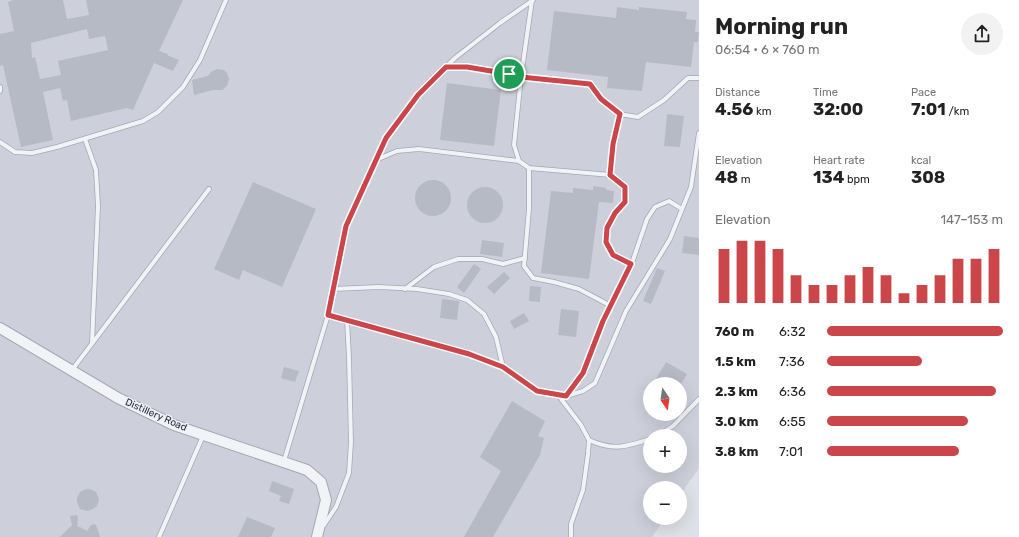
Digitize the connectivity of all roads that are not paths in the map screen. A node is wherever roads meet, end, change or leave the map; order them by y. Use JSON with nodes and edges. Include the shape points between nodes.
{"nodes":[{"id":1,"x":226,"y":0,"type":"edge"},
{"id":2,"x":533,"y":0,"type":"edge"},
{"id":3,"x":446,"y":67,"type":"junction"},
{"id":4,"x":521,"y":77,"type":"junction"},
{"id":5,"x":699,"y":78,"type":"edge"},
{"id":6,"x":0,"y":87,"type":"edge"},
{"id":7,"x":0,"y":91,"type":"edge"},
{"id":8,"x":620,"y":114,"type":"junction"},
{"id":9,"x":699,"y":133,"type":"edge"},
{"id":10,"x":86,"y":139,"type":"junction"},
{"id":11,"x":698,"y":140,"type":"edge"},
{"id":12,"x":0,"y":142,"type":"edge"},
{"id":13,"x":376,"y":160,"type":"junction"},
{"id":14,"x":519,"y":161,"type":"junction"},
{"id":15,"x":529,"y":168,"type":"junction"},
{"id":16,"x":610,"y":175,"type":"junction"},
{"id":17,"x":209,"y":189,"type":"dead end"},
{"id":18,"x":682,"y":208,"type":"junction"},
{"id":19,"x":525,"y":258,"type":"junction"},
{"id":20,"x":631,"y":264,"type":"junction"},
{"id":21,"x":333,"y":289,"type":"junction"},
{"id":22,"x":405,"y":289,"type":"junction"},
{"id":23,"x":611,"y":306,"type":"junction"},
{"id":24,"x":328,"y":315,"type":"junction"},
{"id":25,"x":347,"y":320,"type":"junction"},
{"id":26,"x":0,"y":328,"type":"edge"},
{"id":27,"x":92,"y":344,"type":"junction"},
{"id":28,"x":503,"y":367,"type":"junction"},
{"id":29,"x":72,"y":370,"type":"junction"},
{"id":30,"x":558,"y":395,"type":"junction"},
{"id":31,"x":566,"y":396,"type":"junction"},
{"id":32,"x":699,"y":399,"type":"edge"},
{"id":33,"x":668,"y":429,"type":"edge"},
{"id":34,"x":203,"y":435,"type":"junction"},
{"id":35,"x":589,"y":440,"type":"junction"},
{"id":36,"x":643,"y":441,"type":"edge"},
{"id":37,"x":284,"y":463,"type":"junction"},
{"id":38,"x":317,"y":535,"type":"edge"},
{"id":39,"x":159,"y":537,"type":"edge"},
{"id":40,"x":571,"y":537,"type":"edge"}],
"edges":[{"from":1,"to":10,"type":"lane","via":[[200,60],[183,87],[158,112],[143,121]]},
{"from":2,"to":3,"type":"lane"},
{"from":2,"to":4,"type":"lane"},
{"from":3,"to":4,"type":"lane","via":[[467,67]]},
{"from":3,"to":13,"type":"lane","via":[[418,95],[386,138]]},
{"from":4,"to":8,"type":"lane","via":[[590,84],[601,99]]},
{"from":4,"to":14,"type":"lane","via":[[514,145]]},
{"from":5,"to":8,"type":"lane","via":[[688,78],[664,100],[638,117]]},
{"from":6,"to":7,"type":"lane"},
{"from":8,"to":16,"type":"lane","via":[[613,144]]},
{"from":9,"to":11,"type":"lane"},
{"from":10,"to":12,"type":"lane","via":[[32,152],[15,152]]},
{"from":10,"to":27,"type":"lane","via":[[96,170],[98,206]]},
{"from":11,"to":18,"type":"lane","via":[[691,187]]},
{"from":13,"to":14,"type":"lane","via":[[397,151],[419,149]]},
{"from":13,"to":21,"type":"lane","via":[[346,226]]},
{"from":14,"to":15,"type":"lane"},
{"from":15,"to":16,"type":"lane"},
{"from":15,"to":19,"type":"lane"},
{"from":16,"to":20,"type":"lane","via":[[625,187],[625,202],[607,228],[606,242],[613,255]]},
{"from":17,"to":27,"type":"lane"},
{"from":18,"to":20,"type":"lane","via":[[669,202],[655,207],[647,219]]},
{"from":18,"to":31,"type":"lane","via":[[670,239],[626,311],[595,383],[583,391]]},
{"from":19,"to":22,"type":"lane","via":[[503,264],[458,259],[434,267]]},
{"from":19,"to":23,"type":"lane","via":[[524,266],[533,278],[579,289]]},
{"from":20,"to":23,"type":"lane"},
{"from":21,"to":22,"type":"lane"},
{"from":21,"to":24,"type":"lane"},
{"from":22,"to":28,"type":"lane","via":[[449,294],[467,300],[484,314],[496,337]]},
{"from":23,"to":31,"type":"lane","via":[[583,373]]},
{"from":24,"to":25,"type":"lane"},
{"from":24,"to":37,"type":"lane"},
{"from":25,"to":28,"type":"lane","via":[[469,354]]},
{"from":25,"to":38,"type":"lane","via":[[349,473],[336,507]]},
{"from":26,"to":29,"type":"street","name":"Distillery Road"},
{"from":27,"to":29,"type":"lane"},
{"from":28,"to":30,"type":"lane","via":[[537,391]]},
{"from":29,"to":34,"type":"street","name":"Distillery Road","via":[[118,398],[174,425]]},
{"from":30,"to":31,"type":"lane"},
{"from":30,"to":35,"type":"lane"},
{"from":32,"to":33,"type":"lane"},
{"from":34,"to":37,"type":"street","name":"Distillery Road"},
{"from":34,"to":39,"type":"lane"},
{"from":35,"to":36,"type":"lane","via":[[614,448]]},
{"from":35,"to":40,"type":"lane","via":[[583,490],[571,524]]},
{"from":37,"to":38,"type":"street","name":"Distillery Road","via":[[307,470],[321,482],[326,500]]}]}
